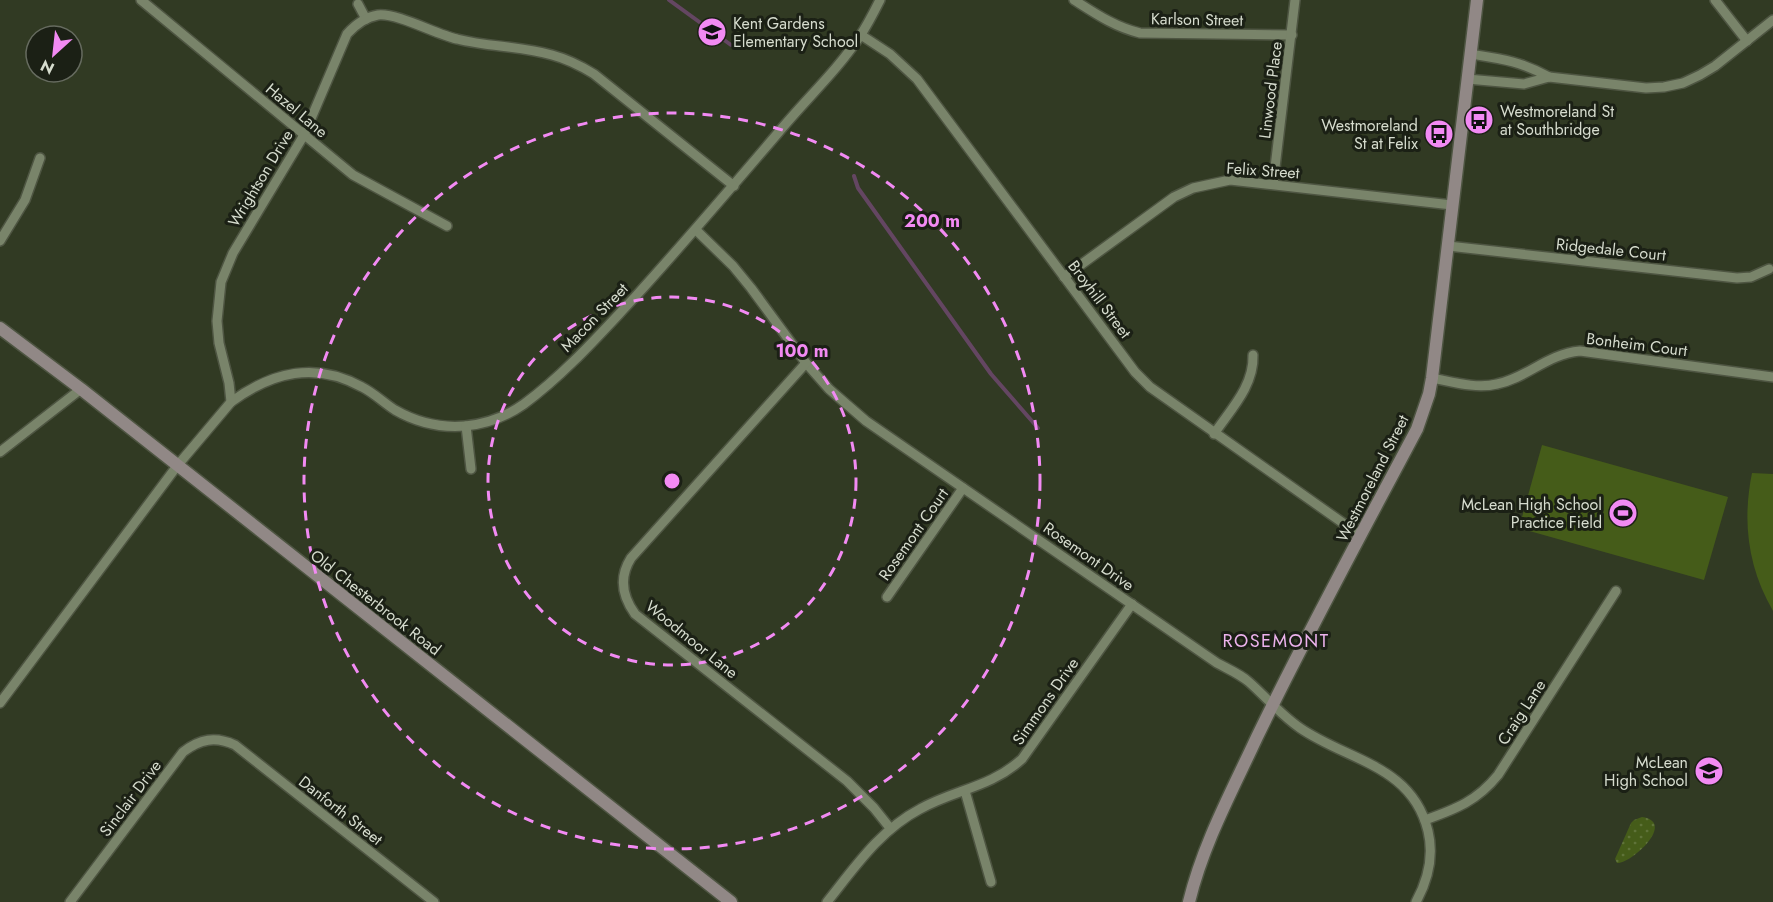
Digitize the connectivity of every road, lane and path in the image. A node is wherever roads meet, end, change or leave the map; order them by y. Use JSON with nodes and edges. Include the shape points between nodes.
{"nodes":[{"id":1,"x":141,"y":0,"type":"edge"},
{"id":2,"x":880,"y":0,"type":"edge"},
{"id":3,"x":1074,"y":0,"type":"edge"},
{"id":4,"x":1295,"y":0,"type":"edge"},
{"id":5,"x":1477,"y":0,"type":"edge"},
{"id":6,"x":1715,"y":0,"type":"edge"},
{"id":7,"x":358,"y":4,"type":"dead end"},
{"id":8,"x":366,"y":19,"type":"junction"},
{"id":9,"x":1772,"y":22,"type":"edge"},
{"id":10,"x":861,"y":35,"type":"junction"},
{"id":11,"x":1292,"y":35,"type":"junction"},
{"id":12,"x":1747,"y":41,"type":"junction"},
{"id":13,"x":1470,"y":54,"type":"junction"},
{"id":14,"x":1549,"y":77,"type":"junction"},
{"id":15,"x":1467,"y":79,"type":"junction"},
{"id":16,"x":304,"y":135,"type":"junction"},
{"id":17,"x":40,"y":158,"type":"dead end"},
{"id":18,"x":1274,"y":184,"type":"junction"},
{"id":19,"x":734,"y":186,"type":"junction"},
{"id":20,"x":1452,"y":206,"type":"junction"},
{"id":21,"x":447,"y":226,"type":"dead end"},
{"id":22,"x":696,"y":230,"type":"junction"},
{"id":23,"x":0,"y":241,"type":"edge"},
{"id":24,"x":1448,"y":246,"type":"junction"},
{"id":25,"x":1769,"y":270,"type":"dead end"},
{"id":26,"x":1064,"y":277,"type":"junction"},
{"id":27,"x":0,"y":328,"type":"edge"},
{"id":28,"x":1252,"y":355,"type":"dead end"},
{"id":29,"x":806,"y":363,"type":"junction"},
{"id":30,"x":1773,"y":377,"type":"edge"},
{"id":31,"x":1432,"y":378,"type":"junction"},
{"id":32,"x":81,"y":389,"type":"junction"},
{"id":33,"x":231,"y":402,"type":"junction"},
{"id":34,"x":466,"y":426,"type":"junction"},
{"id":35,"x":1214,"y":434,"type":"junction"},
{"id":36,"x":0,"y":453,"type":"edge"},
{"id":37,"x":177,"y":466,"type":"junction"},
{"id":38,"x":471,"y":469,"type":"dead end"},
{"id":39,"x":963,"y":488,"type":"junction"},
{"id":40,"x":1360,"y":535,"type":"junction"},
{"id":41,"x":1616,"y":591,"type":"dead end"},
{"id":42,"x":887,"y":597,"type":"dead end"},
{"id":43,"x":1131,"y":604,"type":"junction"},
{"id":44,"x":0,"y":703,"type":"edge"},
{"id":45,"x":1273,"y":705,"type":"junction"},
{"id":46,"x":229,"y":742,"type":"joint"},
{"id":47,"x":965,"y":791,"type":"junction"},
{"id":48,"x":1425,"y":820,"type":"junction"},
{"id":49,"x":890,"y":828,"type":"junction"},
{"id":50,"x":992,"y":882,"type":"dead end"},
{"id":51,"x":70,"y":902,"type":"edge"},
{"id":52,"x":434,"y":902,"type":"edge"},
{"id":53,"x":731,"y":902,"type":"edge"},
{"id":54,"x":827,"y":902,"type":"edge"},
{"id":55,"x":1189,"y":902,"type":"edge"},
{"id":56,"x":1416,"y":902,"type":"edge"}],
"edges":[{"from":1,"to":16,"type":"street","name":"Hazel Lane"},
{"from":2,"to":10,"type":"street","name":"Macon Street"},
{"from":3,"to":11,"type":"street","name":"Karlson Street","via":[[1106,21],[1140,33]]},
{"from":4,"to":11,"type":"street","name":"Linwood Place"},
{"from":5,"to":13,"type":"main road","name":"Westmoreland Street"},
{"from":6,"to":12,"type":"street"},
{"from":7,"to":8,"type":"street"},
{"from":8,"to":16,"type":"street","name":"Wrightson Drive","via":[[348,34]]},
{"from":8,"to":19,"type":"street","via":[[390,16],[455,39],[534,50],[574,63],[594,74]]},
{"from":9,"to":12,"type":"street"},
{"from":10,"to":19,"type":"street","name":"Macon Street"},
{"from":10,"to":26,"type":"street","name":"Broyhill Street","via":[[917,79]]},
{"from":11,"to":18,"type":"street","name":"Linwood Place"},
{"from":12,"to":14,"type":"street","via":[[1700,75],[1664,87]]},
{"from":13,"to":14,"type":"street","via":[[1505,59]]},
{"from":13,"to":15,"type":"main road","name":"Westmoreland Street"},
{"from":14,"to":15,"type":"street","via":[[1524,84]]},
{"from":15,"to":20,"type":"main road","name":"Westmoreland Street"},
{"from":16,"to":21,"type":"street","name":"Hazel Lane","via":[[353,175]]},
{"from":16,"to":33,"type":"street","name":"Wrightson Drive","via":[[233,253],[221,282],[217,321]]},
{"from":17,"to":23,"type":"street","via":[[25,200]]},
{"from":18,"to":20,"type":"street","name":"Felix Street"},
{"from":18,"to":26,"type":"street","name":"Felix Street","via":[[1230,180],[1174,196]]},
{"from":19,"to":22,"type":"street","name":"Macon Street"},
{"from":20,"to":24,"type":"main road","name":"Westmoreland Street"},
{"from":22,"to":29,"type":"street","name":"Rosemont Drive","via":[[733,266]]},
{"from":22,"to":34,"type":"street","name":"Macon Street","via":[[585,349],[535,396],[507,415]]},
{"from":24,"to":25,"type":"street","name":"Ridgedale Court","via":[[1737,278]]},
{"from":24,"to":31,"type":"main road","name":"Westmoreland Street"},
{"from":26,"to":35,"type":"street","name":"Broyhill Street","via":[[1135,372],[1163,398]]},
{"from":27,"to":32,"type":"main road","name":"Old Chesterbrook Road"},
{"from":28,"to":35,"type":"street","via":[[1246,387]]},
{"from":29,"to":39,"type":"street","name":"Rosemont Drive","via":[[856,412]]},
{"from":29,"to":49,"type":"street","name":"Woodmoor Lane","via":[[631,558],[624,572],[624,594],[635,614],[847,781]]},
{"from":30,"to":31,"type":"street","name":"Bonheim Court","via":[[1580,351],[1558,355],[1499,384],[1473,385]]},
{"from":31,"to":40,"type":"main road","name":"Westmoreland Street","via":[[1417,429]]},
{"from":32,"to":36,"type":"street"},
{"from":32,"to":37,"type":"main road","name":"Old Chesterbrook Road"},
{"from":33,"to":34,"type":"street","name":"Macon Street","via":[[275,377],[327,374],[347,379],[413,418],[431,424]]},
{"from":33,"to":37,"type":"street"},
{"from":34,"to":38,"type":"street"},
{"from":35,"to":40,"type":"street","name":"Broyhill Street"},
{"from":37,"to":44,"type":"street"},
{"from":37,"to":53,"type":"main road","name":"Old Chesterbrook Road"},
{"from":39,"to":42,"type":"street","name":"Rosemont Court"},
{"from":39,"to":43,"type":"street","name":"Rosemont Drive"},
{"from":40,"to":45,"type":"main road","name":"Westmoreland Street"},
{"from":41,"to":48,"type":"street","name":"Craig Lane","via":[[1489,786],[1459,808]]},
{"from":43,"to":45,"type":"street","name":"Rosemont Drive","via":[[1247,681]]},
{"from":43,"to":47,"type":"street","name":"Simmons Drive","via":[[1022,759],[995,779]]},
{"from":45,"to":48,"type":"street","name":"Rosemont Drive","via":[[1300,728],[1399,781]]},
{"from":45,"to":55,"type":"main road","name":"Westmoreland Street","via":[[1203,855]]},
{"from":46,"to":51,"type":"street","name":"Sinclair Drive","via":[[202,741],[183,752]]},
{"from":46,"to":52,"type":"street","name":"Danforth Street"},
{"from":47,"to":49,"type":"street","name":"Simmons Drive","via":[[922,807]]},
{"from":47,"to":50,"type":"street"},
{"from":48,"to":56,"type":"street","name":"Rosemont Drive","via":[[1430,854],[1428,873]]},
{"from":49,"to":54,"type":"street","name":"Simmons Drive"}]}
